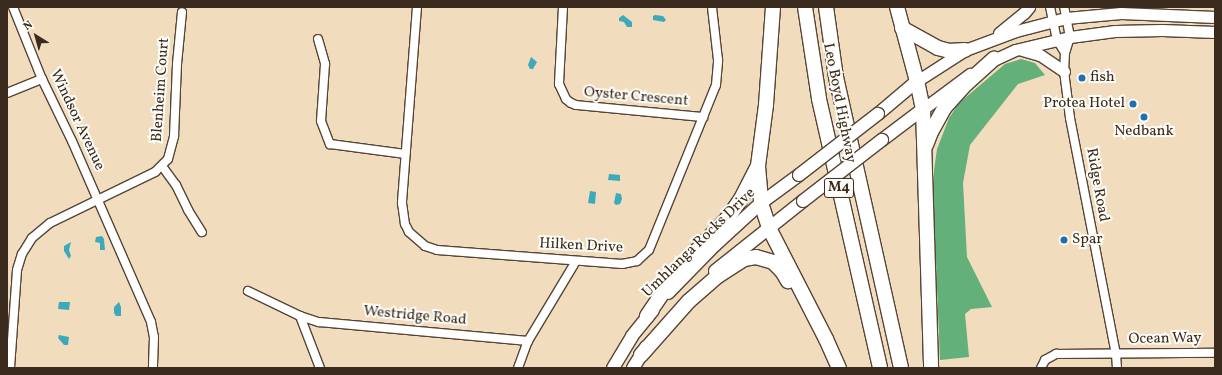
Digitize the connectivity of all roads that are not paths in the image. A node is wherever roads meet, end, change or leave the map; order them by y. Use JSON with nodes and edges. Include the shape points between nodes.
{"nodes":[{"id":1,"x":13,"y":7,"type":"edge"},
{"id":2,"x":417,"y":7,"type":"edge"},
{"id":3,"x":563,"y":7,"type":"edge"},
{"id":4,"x":712,"y":7,"type":"edge"},
{"id":5,"x":773,"y":7,"type":"edge"},
{"id":6,"x":805,"y":7,"type":"edge"},
{"id":7,"x":826,"y":7,"type":"edge"},
{"id":8,"x":897,"y":7,"type":"edge"},
{"id":9,"x":1028,"y":7,"type":"edge"},
{"id":10,"x":1050,"y":7,"type":"edge"},
{"id":11,"x":182,"y":12,"type":"dead end"},
{"id":12,"x":1065,"y":12,"type":"edge"},
{"id":13,"x":1215,"y":16,"type":"edge"},
{"id":14,"x":1052,"y":21,"type":"junction"},
{"id":15,"x":902,"y":28,"type":"junction"},
{"id":16,"x":1215,"y":32,"type":"edge"},
{"id":17,"x":1070,"y":38,"type":"junction"},
{"id":18,"x":318,"y":39,"type":"dead end"},
{"id":19,"x":1057,"y":40,"type":"junction"},
{"id":20,"x":987,"y":41,"type":"junction"},
{"id":21,"x":965,"y":50,"type":"junction"},
{"id":22,"x":1015,"y":50,"type":"junction"},
{"id":23,"x":1065,"y":53,"type":"junction"},
{"id":24,"x":994,"y":59,"type":"junction"},
{"id":25,"x":1064,"y":71,"type":"junction"},
{"id":26,"x":42,"y":79,"type":"junction"},
{"id":27,"x":917,"y":81,"type":"junction"},
{"id":28,"x":7,"y":93,"type":"edge"},
{"id":29,"x":923,"y":109,"type":"junction"},
{"id":30,"x":703,"y":117,"type":"junction"},
{"id":31,"x":924,"y":151,"type":"junction"},
{"id":32,"x":405,"y":154,"type":"junction"},
{"id":33,"x":162,"y":166,"type":"junction"},
{"id":34,"x":758,"y":166,"type":"junction"},
{"id":35,"x":97,"y":199,"type":"junction"},
{"id":36,"x":761,"y":203,"type":"junction"},
{"id":37,"x":769,"y":228,"type":"junction"},
{"id":38,"x":202,"y":232,"type":"dead end"},
{"id":39,"x":576,"y":261,"type":"junction"},
{"id":40,"x":248,"y":291,"type":"dead end"},
{"id":41,"x":10,"y":315,"type":"edge"},
{"id":42,"x":300,"y":316,"type":"junction"},
{"id":43,"x":647,"y":316,"type":"junction"},
{"id":44,"x":528,"y":341,"type":"junction"},
{"id":45,"x":1215,"y":353,"type":"edge"},
{"id":46,"x":641,"y":354,"type":"junction"},
{"id":47,"x":1116,"y":354,"type":"junction"},
{"id":48,"x":10,"y":368,"type":"edge"},
{"id":49,"x":153,"y":368,"type":"edge"},
{"id":50,"x":320,"y":368,"type":"edge"},
{"id":51,"x":518,"y":368,"type":"edge"},
{"id":52,"x":613,"y":368,"type":"edge"},
{"id":53,"x":633,"y":368,"type":"edge"},
{"id":54,"x":834,"y":368,"type":"edge"},
{"id":55,"x":839,"y":368,"type":"edge"},
{"id":56,"x":880,"y":368,"type":"edge"},
{"id":57,"x":901,"y":368,"type":"edge"},
{"id":58,"x":930,"y":368,"type":"edge"},
{"id":59,"x":1041,"y":368,"type":"edge"},
{"id":60,"x":1117,"y":368,"type":"edge"}],
"edges":[{"from":1,"to":26,"type":"street","name":"Windsor Avenue"},
{"from":2,"to":32,"type":"street","name":"Hilken Drive"},
{"from":3,"to":30,"type":"street","name":"Oyster Crescent","via":[[559,84],[566,99],[571,103],[576,106]]},
{"from":4,"to":30,"type":"street","name":"Hilken Drive","via":[[719,70]]},
{"from":5,"to":34,"type":"highway","via":[[766,105]]},
{"from":6,"to":56,"type":"highway","name":"Leo Boyd Highway","number":"M4","via":[[819,99]]},
{"from":7,"to":57,"type":"highway","name":"Leo Boyd Highway","number":"M4","via":[[838,84]]},
{"from":8,"to":15,"type":"highway"},
{"from":9,"to":20,"type":"street","via":[[1011,24]]},
{"from":10,"to":14,"type":"street"},
{"from":11,"to":33,"type":"street","name":"Blenheim Court","via":[[174,136],[168,159]]},
{"from":12,"to":13,"type":"street"},
{"from":12,"to":14,"type":"street"},
{"from":12,"to":17,"type":"street"},
{"from":14,"to":19,"type":"street"},
{"from":14,"to":20,"type":"street"},
{"from":15,"to":21,"type":"highway","via":[[938,48],[949,51]]},
{"from":15,"to":27,"type":"highway"},
{"from":16,"to":17,"type":"street","via":[[1115,31]]},
{"from":17,"to":19,"type":"street"},
{"from":17,"to":23,"type":"street","name":"Ridge Road"},
{"from":18,"to":32,"type":"street","via":[[325,64],[321,121],[330,144]]},
{"from":19,"to":22,"type":"street"},
{"from":19,"to":23,"type":"street"},
{"from":20,"to":21,"type":"street"},
{"from":21,"to":27,"type":"street"},
{"from":22,"to":24,"type":"street"},
{"from":22,"to":25,"type":"street","via":[[1040,55]]},
{"from":23,"to":25,"type":"street","name":"Ridge Road"},
{"from":24,"to":29,"type":"street","via":[[956,83]]},
{"from":24,"to":31,"type":"highway","via":[[945,107]]},
{"from":25,"to":47,"type":"street","name":"Ridge Road","via":[[1070,118]]},
{"from":26,"to":28,"type":"street"},
{"from":26,"to":35,"type":"street","name":"Windsor Avenue"},
{"from":27,"to":29,"type":"highway"},
{"from":27,"to":36,"type":"main road","name":"Umhlanga Rocks Drive","bridge":true},
{"from":29,"to":31,"type":"highway"},
{"from":29,"to":37,"type":"main road","name":"Umhlanga Rocks Drive","bridge":true},
{"from":30,"to":39,"type":"street","name":"Hilken Drive","via":[[649,250],[637,261],[629,263]]},
{"from":31,"to":58,"type":"highway"},
{"from":32,"to":39,"type":"street","name":"Hilken Drive","via":[[403,214],[409,232],[425,246],[437,250]]},
{"from":33,"to":35,"type":"street","via":[[155,172]]},
{"from":33,"to":38,"type":"street"},
{"from":34,"to":36,"type":"highway"},
{"from":34,"to":43,"type":"highway","via":[[731,214],[679,269]]},
{"from":35,"to":41,"type":"street","via":[[50,223],[32,238],[22,254],[17,270]]},
{"from":35,"to":49,"type":"street","name":"Windsor Avenue","via":[[151,322],[154,337]]},
{"from":36,"to":37,"type":"highway"},
{"from":36,"to":43,"type":"main road","name":"Umhlanga Rocks Drive","via":[[698,262]]},
{"from":37,"to":46,"type":"main road","name":"Umhlanga Rocks Drive","via":[[691,293],[662,325]]},
{"from":37,"to":55,"type":"highway"},
{"from":39,"to":44,"type":"street"},
{"from":40,"to":42,"type":"street","name":"Westridge Road"},
{"from":41,"to":48,"type":"street"},
{"from":42,"to":44,"type":"street","name":"Westridge Road","via":[[343,325]]},
{"from":42,"to":50,"type":"street"},
{"from":43,"to":52,"type":"main road","name":"Umhlanga Rocks Drive"},
{"from":44,"to":51,"type":"street"},
{"from":45,"to":47,"type":"street","name":"Ocean Way"},
{"from":46,"to":53,"type":"main road","name":"Umhlanga Rocks Drive"},
{"from":46,"to":54,"type":"highway","via":[[689,301],[738,262],[756,257],[773,262],[782,271]]},
{"from":47,"to":59,"type":"street","name":"Ocean Way","via":[[1056,354],[1045,360]]},
{"from":47,"to":60,"type":"street","name":"Ridge Road"}]}
